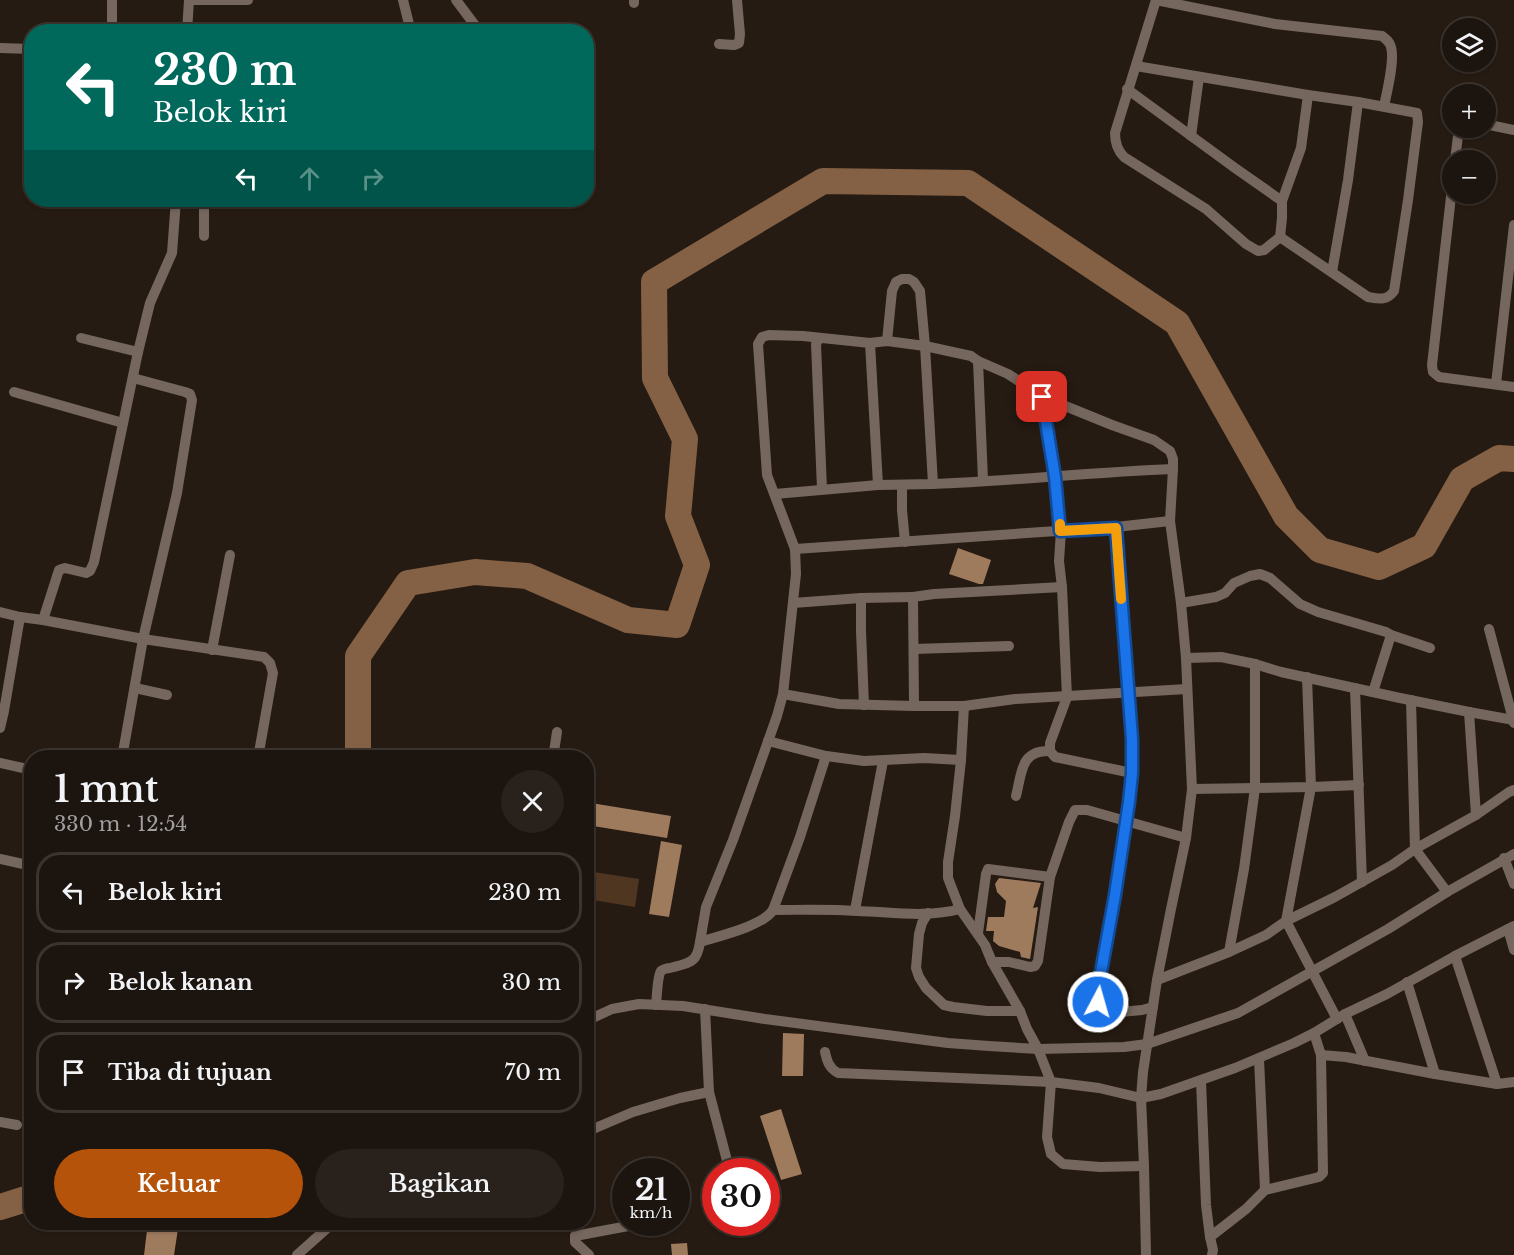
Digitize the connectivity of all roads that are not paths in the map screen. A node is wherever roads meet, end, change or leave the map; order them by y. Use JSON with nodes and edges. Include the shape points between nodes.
{"nodes":[{"id":1,"x":112,"y":0,"type":"edge"},
{"id":2,"x":189,"y":0,"type":"edge"},
{"id":3,"x":248,"y":0,"type":"edge"},
{"id":4,"x":403,"y":0,"type":"edge"},
{"id":5,"x":456,"y":0,"type":"edge"},
{"id":6,"x":737,"y":0,"type":"edge"},
{"id":7,"x":1156,"y":0,"type":"edge"},
{"id":8,"x":112,"y":24,"type":"edge"},
{"id":9,"x":188,"y":24,"type":"edge"},
{"id":10,"x":409,"y":24,"type":"edge"},
{"id":11,"x":474,"y":24,"type":"edge"},
{"id":12,"x":719,"y":44,"type":"dead end"},
{"id":13,"x":0,"y":48,"type":"edge"},
{"id":14,"x":24,"y":49,"type":"edge"},
{"id":15,"x":1136,"y":66,"type":"junction"},
{"id":16,"x":1199,"y":77,"type":"junction"},
{"id":17,"x":1128,"y":89,"type":"junction"},
{"id":18,"x":1308,"y":95,"type":"junction"},
{"id":19,"x":1358,"y":102,"type":"junction"},
{"id":20,"x":1384,"y":106,"type":"junction"},
{"id":21,"x":1496,"y":126,"type":"edge"},
{"id":22,"x":1514,"y":130,"type":"edge"},
{"id":23,"x":1191,"y":136,"type":"junction"},
{"id":24,"x":1282,"y":201,"type":"junction"},
{"id":25,"x":1450,"y":204,"type":"edge"},
{"id":26,"x":175,"y":207,"type":"edge"},
{"id":27,"x":204,"y":207,"type":"edge"},
{"id":28,"x":1514,"y":225,"type":"edge"},
{"id":29,"x":204,"y":236,"type":"dead end"},
{"id":30,"x":1280,"y":237,"type":"junction"},
{"id":31,"x":1332,"y":272,"type":"junction"},
{"id":32,"x":81,"y":338,"type":"dead end"},
{"id":33,"x":819,"y":338,"type":"junction"},
{"id":34,"x":886,"y":341,"type":"junction"},
{"id":35,"x":870,"y":343,"type":"junction"},
{"id":36,"x":925,"y":346,"type":"junction"},
{"id":37,"x":138,"y":352,"type":"junction"},
{"id":38,"x":978,"y":361,"type":"junction"},
{"id":39,"x":133,"y":378,"type":"junction"},
{"id":40,"x":1496,"y":384,"type":"junction"},
{"id":41,"x":1514,"y":387,"type":"edge"},
{"id":42,"x":14,"y":392,"type":"dead end"},
{"id":43,"x":1042,"y":397,"type":"junction"},
{"id":44,"x":123,"y":423,"type":"junction"},
{"id":45,"x":1173,"y":468,"type":"junction"},
{"id":46,"x":1055,"y":477,"type":"junction"},
{"id":47,"x":983,"y":480,"type":"junction"},
{"id":48,"x":933,"y":484,"type":"junction"},
{"id":49,"x":878,"y":485,"type":"junction"},
{"id":50,"x":902,"y":485,"type":"junction"},
{"id":51,"x":822,"y":489,"type":"junction"},
{"id":52,"x":775,"y":494,"type":"junction"},
{"id":53,"x":1170,"y":521,"type":"junction"},
{"id":54,"x":1116,"y":528,"type":"junction"},
{"id":55,"x":1060,"y":531,"type":"junction"},
{"id":56,"x":904,"y":542,"type":"junction"},
{"id":57,"x":795,"y":549,"type":"junction"},
{"id":58,"x":230,"y":555,"type":"dead end"},
{"id":59,"x":1062,"y":587,"type":"junction"},
{"id":60,"x":913,"y":597,"type":"junction"},
{"id":61,"x":861,"y":598,"type":"junction"},
{"id":62,"x":793,"y":603,"type":"junction"},
{"id":63,"x":1181,"y":603,"type":"junction"},
{"id":64,"x":0,"y":612,"type":"edge"},
{"id":65,"x":20,"y":617,"type":"junction"},
{"id":66,"x":43,"y":620,"type":"junction"},
{"id":67,"x":1489,"y":629,"type":"dead end"},
{"id":68,"x":1392,"y":636,"type":"junction"},
{"id":69,"x":143,"y":639,"type":"junction"},
{"id":70,"x":1009,"y":646,"type":"dead end"},
{"id":71,"x":1430,"y":648,"type":"dead end"},
{"id":72,"x":914,"y":649,"type":"junction"},
{"id":73,"x":212,"y":650,"type":"junction"},
{"id":74,"x":1186,"y":658,"type":"junction"},
{"id":75,"x":1255,"y":664,"type":"junction"},
{"id":76,"x":1307,"y":677,"type":"junction"},
{"id":77,"x":135,"y":688,"type":"junction"},
{"id":78,"x":1355,"y":688,"type":"junction"},
{"id":79,"x":1187,"y":689,"type":"junction"},
{"id":80,"x":1373,"y":692,"type":"junction"},
{"id":81,"x":1128,"y":693,"type":"junction"},
{"id":82,"x":783,"y":694,"type":"junction"},
{"id":83,"x":167,"y":695,"type":"dead end"},
{"id":84,"x":1067,"y":697,"type":"junction"},
{"id":85,"x":1411,"y":700,"type":"junction"},
{"id":86,"x":864,"y":705,"type":"junction"},
{"id":87,"x":914,"y":706,"type":"junction"},
{"id":88,"x":964,"y":706,"type":"junction"},
{"id":89,"x":1469,"y":712,"type":"junction"},
{"id":90,"x":1514,"y":721,"type":"edge"},
{"id":91,"x":0,"y":728,"type":"edge"},
{"id":92,"x":557,"y":732,"type":"dead end"},
{"id":93,"x":768,"y":741,"type":"junction"},
{"id":94,"x":123,"y":750,"type":"edge"},
{"id":95,"x":259,"y":750,"type":"edge"},
{"id":96,"x":554,"y":750,"type":"edge"},
{"id":97,"x":1050,"y":751,"type":"junction"},
{"id":98,"x":826,"y":756,"type":"junction"},
{"id":99,"x":961,"y":760,"type":"junction"},
{"id":100,"x":883,"y":761,"type":"junction"},
{"id":101,"x":0,"y":763,"type":"edge"},
{"id":102,"x":24,"y":768,"type":"edge"},
{"id":103,"x":1132,"y":773,"type":"junction"},
{"id":104,"x":1359,"y":785,"type":"junction"},
{"id":105,"x":1311,"y":787,"type":"junction"},
{"id":106,"x":1255,"y":788,"type":"junction"},
{"id":107,"x":1192,"y":789,"type":"junction"},
{"id":108,"x":1514,"y":790,"type":"edge"},
{"id":109,"x":1016,"y":796,"type":"dead end"},
{"id":110,"x":1476,"y":814,"type":"junction"},
{"id":111,"x":1126,"y":822,"type":"junction"},
{"id":112,"x":1186,"y":838,"type":"junction"},
{"id":113,"x":1414,"y":849,"type":"junction"},
{"id":114,"x":1509,"y":856,"type":"edge"},
{"id":115,"x":0,"y":859,"type":"edge"},
{"id":116,"x":24,"y":864,"type":"edge"},
{"id":117,"x":1050,"y":877,"type":"junction"},
{"id":118,"x":1362,"y":882,"type":"junction"},
{"id":119,"x":1514,"y":884,"type":"edge"},
{"id":120,"x":1447,"y":892,"type":"junction"},
{"id":121,"x":960,"y":909,"type":"junction"},
{"id":122,"x":773,"y":910,"type":"junction"},
{"id":123,"x":855,"y":910,"type":"junction"},
{"id":124,"x":928,"y":913,"type":"junction"},
{"id":125,"x":1286,"y":921,"type":"junction"},
{"id":126,"x":1511,"y":927,"type":"edge"},
{"id":127,"x":978,"y":933,"type":"junction"},
{"id":128,"x":700,"y":942,"type":"junction"},
{"id":129,"x":1514,"y":950,"type":"edge"},
{"id":130,"x":1229,"y":952,"type":"junction"},
{"id":131,"x":1455,"y":956,"type":"junction"},
{"id":132,"x":992,"y":962,"type":"junction"},
{"id":133,"x":1312,"y":972,"type":"junction"},
{"id":134,"x":1157,"y":981,"type":"junction"},
{"id":135,"x":1407,"y":982,"type":"junction"},
{"id":136,"x":656,"y":1005,"type":"junction"},
{"id":137,"x":1153,"y":1007,"type":"junction"},
{"id":138,"x":705,"y":1009,"type":"junction"},
{"id":139,"x":1020,"y":1011,"type":"junction"},
{"id":140,"x":1341,"y":1016,"type":"junction"},
{"id":141,"x":594,"y":1017,"type":"edge"},
{"id":142,"x":1314,"y":1033,"type":"junction"},
{"id":143,"x":1147,"y":1044,"type":"junction"},
{"id":144,"x":1038,"y":1049,"type":"junction"},
{"id":145,"x":825,"y":1052,"type":"dead end"},
{"id":146,"x":1322,"y":1055,"type":"junction"},
{"id":147,"x":1259,"y":1059,"type":"junction"},
{"id":148,"x":1365,"y":1061,"type":"junction"},
{"id":149,"x":1435,"y":1074,"type":"junction"},
{"id":150,"x":1201,"y":1081,"type":"junction"},
{"id":151,"x":1051,"y":1082,"type":"junction"},
{"id":152,"x":1514,"y":1082,"type":"edge"},
{"id":153,"x":1497,"y":1084,"type":"junction"},
{"id":154,"x":709,"y":1092,"type":"junction"},
{"id":155,"x":1141,"y":1098,"type":"junction"},
{"id":156,"x":0,"y":1122,"type":"edge"},
{"id":157,"x":17,"y":1125,"type":"dead end"},
{"id":158,"x":594,"y":1129,"type":"edge"},
{"id":159,"x":726,"y":1158,"type":"edge"},
{"id":160,"x":1144,"y":1166,"type":"junction"},
{"id":161,"x":1265,"y":1190,"type":"junction"},
{"id":162,"x":612,"y":1229,"type":"edge"},
{"id":163,"x":325,"y":1230,"type":"edge"},
{"id":164,"x":1210,"y":1237,"type":"junction"},
{"id":165,"x":297,"y":1255,"type":"edge"},
{"id":166,"x":589,"y":1255,"type":"edge"},
{"id":167,"x":1146,"y":1255,"type":"edge"},
{"id":168,"x":1212,"y":1255,"type":"edge"}],
"edges":[{"from":1,"to":8,"type":"street"},
{"from":2,"to":3,"type":"street"},
{"from":2,"to":9,"type":"street"},
{"from":4,"to":10,"type":"street"},
{"from":5,"to":11,"type":"street"},
{"from":6,"to":12,"type":"street","via":[[739,42]]},
{"from":7,"to":15,"type":"street"},
{"from":7,"to":20,"type":"street","via":[[1275,24],[1382,36],[1391,46],[1392,56]]},
{"from":13,"to":14,"type":"street"},
{"from":15,"to":16,"type":"street"},
{"from":15,"to":17,"type":"street"},
{"from":16,"to":18,"type":"street"},
{"from":16,"to":23,"type":"street"},
{"from":17,"to":23,"type":"street"},
{"from":17,"to":30,"type":"street","via":[[1114,134],[1124,157],[1206,209],[1258,251]]},
{"from":18,"to":19,"type":"street"},
{"from":18,"to":24,"type":"street","via":[[1301,148]]},
{"from":19,"to":20,"type":"street"},
{"from":19,"to":31,"type":"street"},
{"from":20,"to":31,"type":"street","via":[[1417,113],[1418,122],[1394,291],[1382,299],[1368,297]]},
{"from":21,"to":22,"type":"street"},
{"from":23,"to":24,"type":"street"},
{"from":24,"to":30,"type":"street"},
{"from":25,"to":40,"type":"street","via":[[1433,372],[1439,377]]},
{"from":26,"to":37,"type":"street","via":[[172,253],[150,303]]},
{"from":27,"to":29,"type":"street"},
{"from":28,"to":40,"type":"street"},
{"from":30,"to":31,"type":"street"},
{"from":32,"to":37,"type":"street"},
{"from":33,"to":35,"type":"street"},
{"from":33,"to":51,"type":"street","via":[[816,344]]},
{"from":33,"to":52,"type":"street","via":[[769,335],[758,344],[767,475]]},
{"from":34,"to":35,"type":"street"},
{"from":34,"to":36,"type":"street"},
{"from":34,"to":36,"type":"street","via":[[892,291],[896,282],[909,279],[920,291]]},
{"from":35,"to":49,"type":"street"},
{"from":36,"to":38,"type":"street"},
{"from":36,"to":48,"type":"street"},
{"from":37,"to":39,"type":"street"},
{"from":38,"to":43,"type":"street","via":[[1008,374]]},
{"from":38,"to":47,"type":"street"},
{"from":39,"to":44,"type":"street"},
{"from":39,"to":69,"type":"street","via":[[185,392],[192,400],[177,493]]},
{"from":40,"to":41,"type":"street"},
{"from":42,"to":44,"type":"street"},
{"from":43,"to":45,"type":"street","via":[[1154,440],[1170,451]]},
{"from":43,"to":46,"type":"street"},
{"from":44,"to":66,"type":"street","via":[[93,567],[86,573],[59,570]]},
{"from":45,"to":46,"type":"street"},
{"from":45,"to":53,"type":"street"},
{"from":46,"to":47,"type":"street"},
{"from":46,"to":55,"type":"street"},
{"from":47,"to":48,"type":"street"},
{"from":48,"to":50,"type":"street"},
{"from":49,"to":50,"type":"street"},
{"from":49,"to":51,"type":"street"},
{"from":50,"to":56,"type":"street"},
{"from":51,"to":52,"type":"street"},
{"from":52,"to":57,"type":"street"},
{"from":53,"to":54,"type":"street"},
{"from":53,"to":63,"type":"street"},
{"from":54,"to":55,"type":"street"},
{"from":54,"to":81,"type":"street"},
{"from":55,"to":56,"type":"street"},
{"from":55,"to":59,"type":"street"},
{"from":56,"to":57,"type":"street"},
{"from":57,"to":62,"type":"street"},
{"from":58,"to":73,"type":"street"},
{"from":59,"to":60,"type":"street"},
{"from":59,"to":84,"type":"street"},
{"from":60,"to":61,"type":"street"},
{"from":60,"to":72,"type":"street"},
{"from":61,"to":62,"type":"street"},
{"from":61,"to":86,"type":"street"},
{"from":62,"to":82,"type":"street"},
{"from":63,"to":68,"type":"street","via":[[1216,597],[1234,583],[1260,574],[1299,604]]},
{"from":63,"to":74,"type":"street"},
{"from":64,"to":65,"type":"street"},
{"from":65,"to":66,"type":"street"},
{"from":65,"to":91,"type":"street"},
{"from":66,"to":69,"type":"street"},
{"from":67,"to":90,"type":"street"},
{"from":68,"to":71,"type":"street"},
{"from":68,"to":80,"type":"street"},
{"from":69,"to":73,"type":"street"},
{"from":69,"to":77,"type":"street"},
{"from":70,"to":72,"type":"street"},
{"from":72,"to":87,"type":"street"},
{"from":73,"to":95,"type":"street","via":[[264,657],[270,663],[273,673]]},
{"from":74,"to":75,"type":"street","via":[[1221,657]]},
{"from":74,"to":79,"type":"street"},
{"from":75,"to":76,"type":"street"},
{"from":75,"to":106,"type":"street"},
{"from":76,"to":78,"type":"street"},
{"from":76,"to":105,"type":"street"},
{"from":77,"to":83,"type":"street"},
{"from":77,"to":94,"type":"street"},
{"from":78,"to":80,"type":"street"},
{"from":78,"to":104,"type":"street"},
{"from":79,"to":81,"type":"street"},
{"from":79,"to":107,"type":"street"},
{"from":80,"to":85,"type":"street"},
{"from":81,"to":84,"type":"street"},
{"from":81,"to":103,"type":"street"},
{"from":82,"to":86,"type":"street"},
{"from":82,"to":93,"type":"street"},
{"from":84,"to":88,"type":"street"},
{"from":84,"to":97,"type":"street"},
{"from":85,"to":89,"type":"street"},
{"from":85,"to":113,"type":"street"},
{"from":86,"to":87,"type":"street"},
{"from":87,"to":88,"type":"street"},
{"from":88,"to":99,"type":"street"},
{"from":89,"to":90,"type":"street"},
{"from":89,"to":110,"type":"street"},
{"from":92,"to":96,"type":"street"},
{"from":93,"to":98,"type":"street"},
{"from":93,"to":128,"type":"street","via":[[706,907]]},
{"from":97,"to":103,"type":"street","via":[[1055,757]]},
{"from":97,"to":109,"type":"street","via":[[1028,757]]},
{"from":98,"to":100,"type":"street"},
{"from":98,"to":122,"type":"street"},
{"from":99,"to":100,"type":"street"},
{"from":99,"to":121,"type":"street","via":[[948,862],[948,878]]},
{"from":100,"to":123,"type":"street"},
{"from":101,"to":102,"type":"street"},
{"from":103,"to":111,"type":"street"},
{"from":104,"to":105,"type":"street"},
{"from":104,"to":118,"type":"street"},
{"from":105,"to":106,"type":"street"},
{"from":105,"to":125,"type":"street"},
{"from":106,"to":107,"type":"street"},
{"from":106,"to":130,"type":"street"},
{"from":107,"to":112,"type":"street"},
{"from":108,"to":110,"type":"street"},
{"from":110,"to":113,"type":"street"},
{"from":111,"to":112,"type":"street"},
{"from":111,"to":117,"type":"street","via":[[1075,810]]},
{"from":111,"to":137,"type":"street","via":[[1098,1002],[1109,1013]]},
{"from":112,"to":134,"type":"street"},
{"from":113,"to":118,"type":"street"},
{"from":113,"to":120,"type":"street"},
{"from":114,"to":119,"type":"street"},
{"from":114,"to":120,"type":"street"},
{"from":115,"to":116,"type":"street"},
{"from":117,"to":127,"type":"street","via":[[988,869]]},
{"from":117,"to":132,"type":"street","via":[[1035,966]]},
{"from":118,"to":125,"type":"street"},
{"from":120,"to":133,"type":"street"},
{"from":121,"to":124,"type":"street"},
{"from":121,"to":127,"type":"street"},
{"from":122,"to":123,"type":"street"},
{"from":122,"to":128,"type":"street","via":[[757,922]]},
{"from":123,"to":124,"type":"street"},
{"from":124,"to":139,"type":"street","via":[[919,934],[916,968],[926,988],[944,1005],[952,1007]]},
{"from":125,"to":130,"type":"street"},
{"from":125,"to":133,"type":"street"},
{"from":126,"to":129,"type":"street"},
{"from":126,"to":131,"type":"street"},
{"from":127,"to":132,"type":"street"},
{"from":128,"to":136,"type":"street","via":[[692,961],[662,971]]},
{"from":130,"to":134,"type":"street"},
{"from":131,"to":135,"type":"street"},
{"from":131,"to":153,"type":"street"},
{"from":132,"to":139,"type":"street"},
{"from":133,"to":140,"type":"street"},
{"from":133,"to":143,"type":"street","via":[[1238,1013]]},
{"from":134,"to":137,"type":"street"},
{"from":135,"to":140,"type":"street"},
{"from":135,"to":149,"type":"street"},
{"from":136,"to":138,"type":"street"},
{"from":136,"to":141,"type":"street","via":[[612,1009]]},
{"from":137,"to":143,"type":"street"},
{"from":138,"to":144,"type":"street","via":[[948,1043]]},
{"from":138,"to":154,"type":"street"},
{"from":139,"to":144,"type":"street"},
{"from":140,"to":142,"type":"street"},
{"from":140,"to":148,"type":"street"},
{"from":142,"to":146,"type":"street"},
{"from":142,"to":147,"type":"street"},
{"from":143,"to":144,"type":"street"},
{"from":143,"to":155,"type":"street"},
{"from":144,"to":151,"type":"street"},
{"from":145,"to":151,"type":"street","via":[[837,1073]]},
{"from":146,"to":148,"type":"street"},
{"from":146,"to":161,"type":"street","via":[[1323,1173]]},
{"from":147,"to":150,"type":"street"},
{"from":147,"to":161,"type":"street"},
{"from":148,"to":149,"type":"street"},
{"from":149,"to":153,"type":"street"},
{"from":150,"to":155,"type":"street"},
{"from":150,"to":164,"type":"street"},
{"from":151,"to":155,"type":"street"},
{"from":151,"to":160,"type":"street","via":[[1047,1137],[1051,1154],[1063,1164]]},
{"from":152,"to":153,"type":"street"},
{"from":154,"to":158,"type":"street","via":[[633,1112]]},
{"from":154,"to":159,"type":"street"},
{"from":155,"to":160,"type":"street"},
{"from":156,"to":157,"type":"street"},
{"from":160,"to":167,"type":"street"},
{"from":161,"to":164,"type":"street"},
{"from":162,"to":166,"type":"street","via":[[575,1236],[575,1242]]},
{"from":163,"to":165,"type":"street"},
{"from":164,"to":168,"type":"street"}]}
